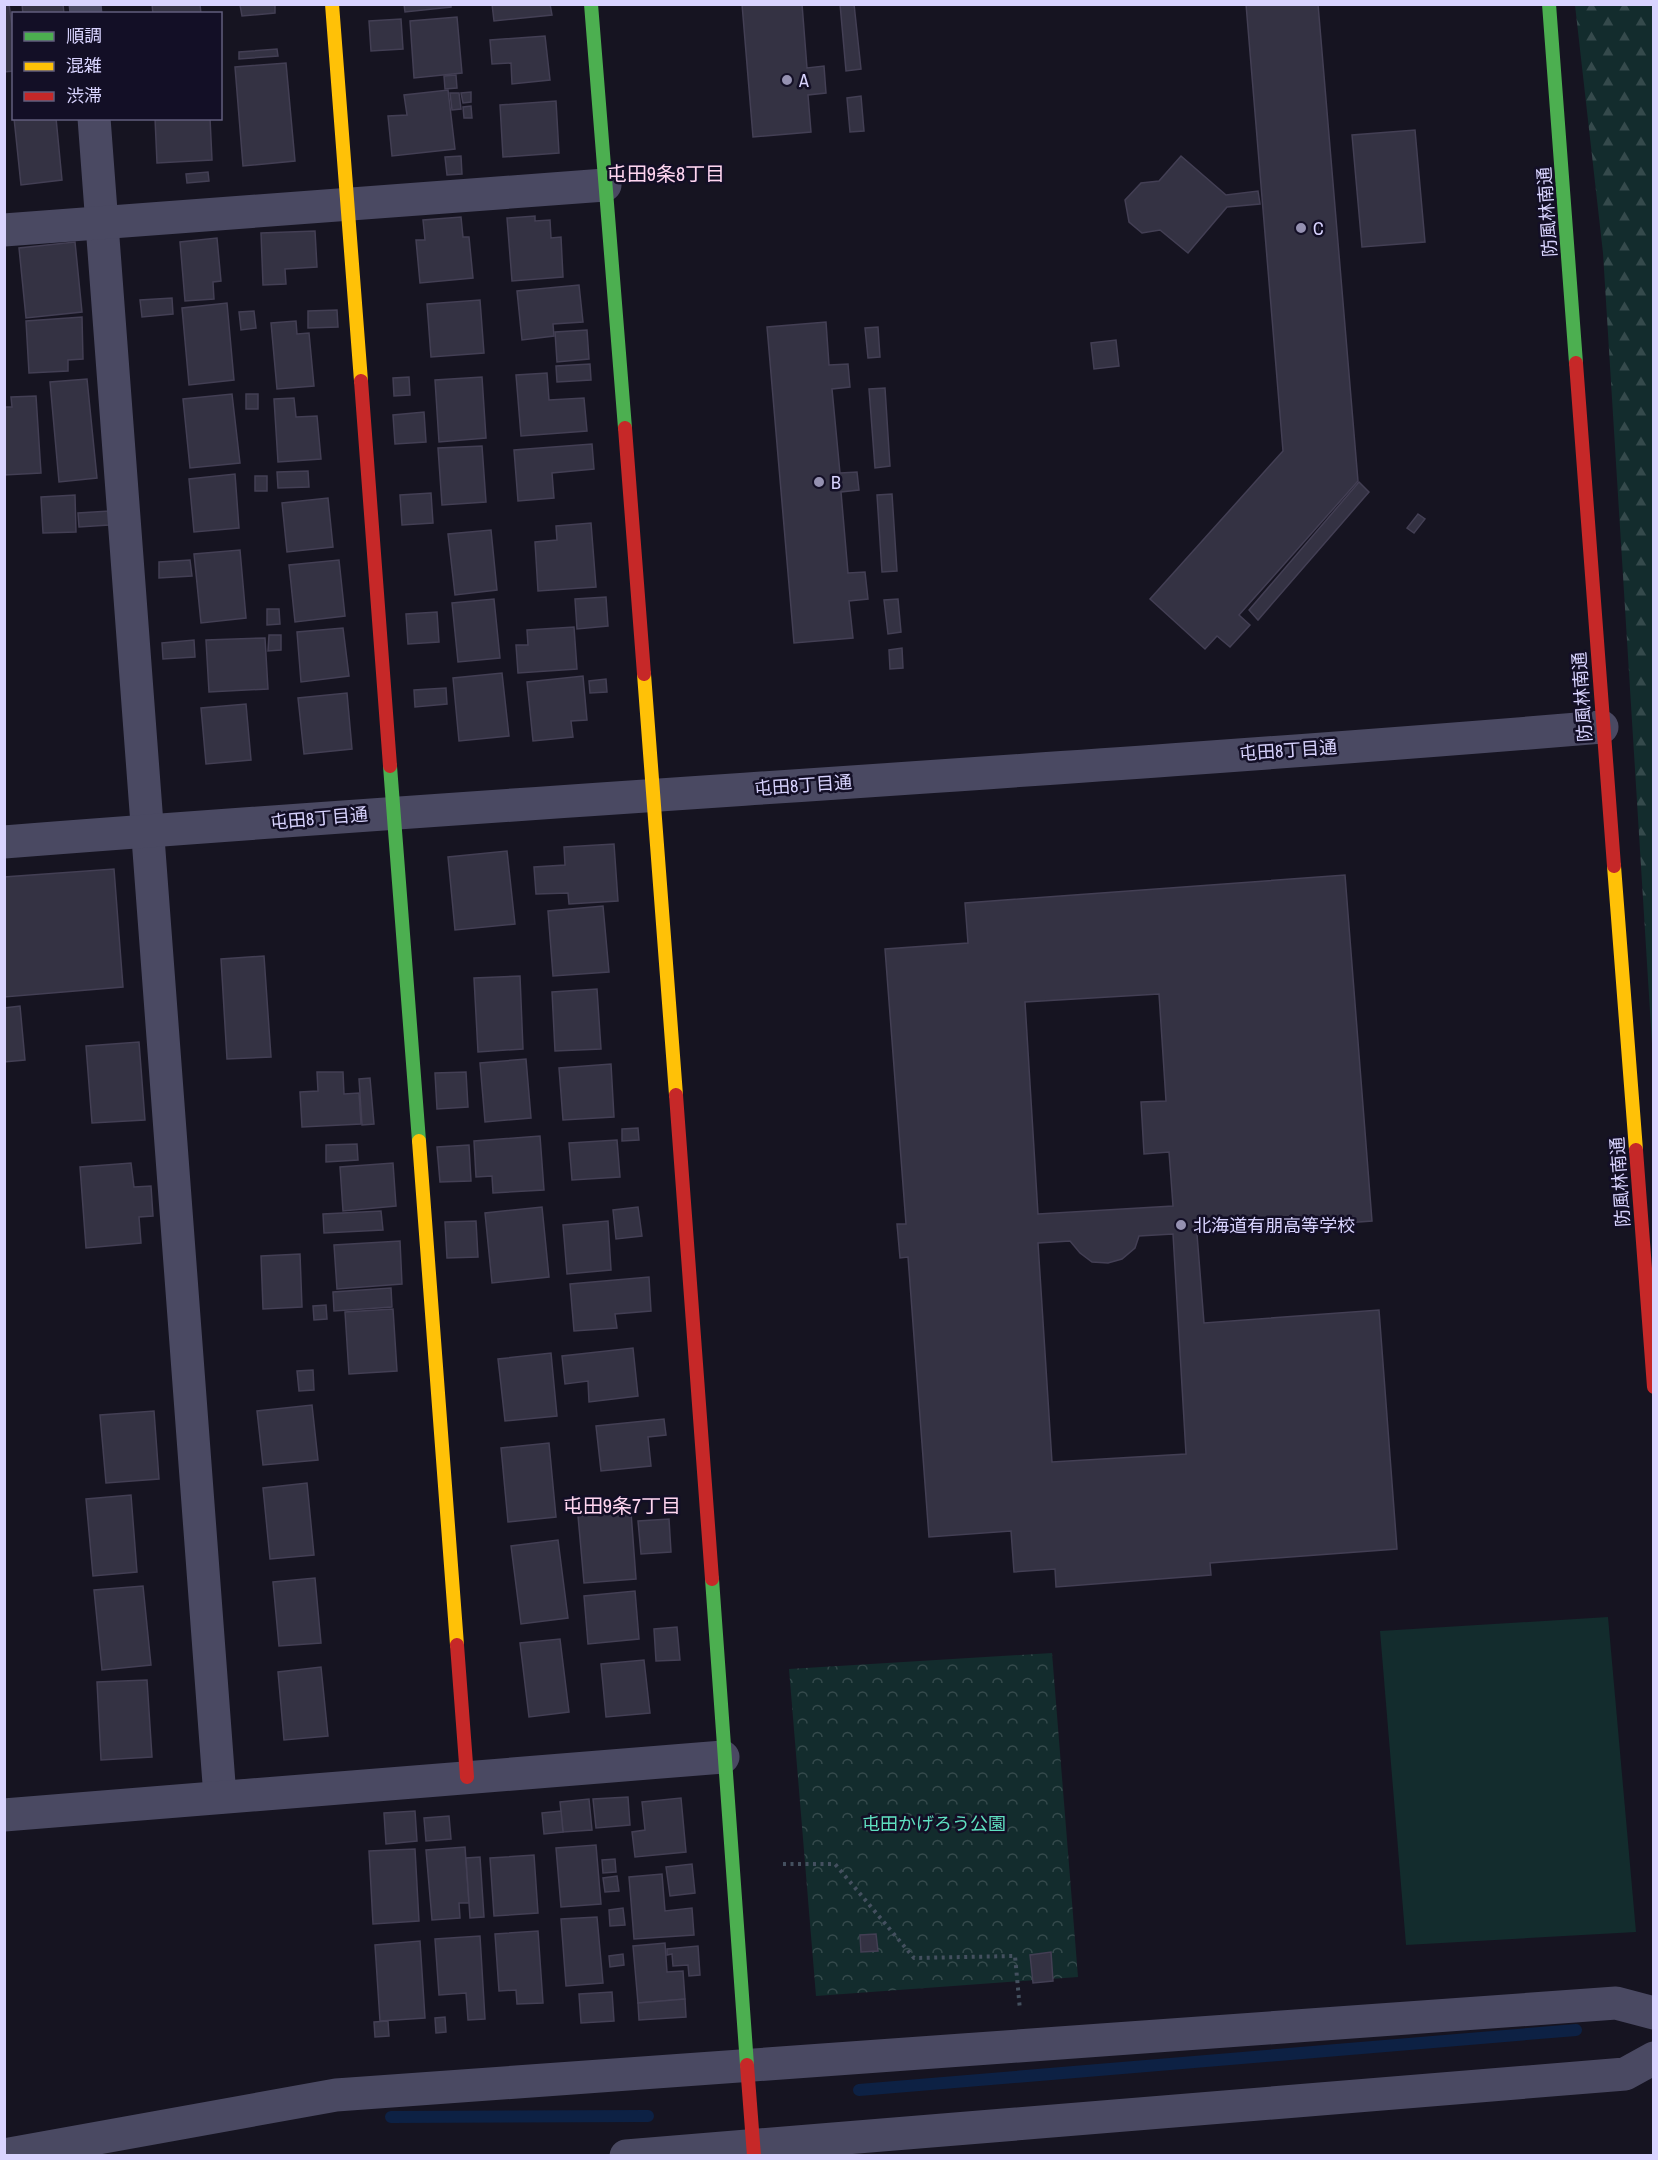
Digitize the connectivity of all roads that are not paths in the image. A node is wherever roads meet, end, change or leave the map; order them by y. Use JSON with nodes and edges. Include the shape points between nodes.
{"nodes":[{"id":1,"x":332,"y":4,"type":"edge"},
{"id":2,"x":591,"y":4,"type":"edge"},
{"id":3,"x":1549,"y":4,"type":"edge"},
{"id":4,"x":94,"y":120,"type":"edge"},
{"id":5,"x":605,"y":185,"type":"junction"},
{"id":6,"x":348,"y":204,"type":"junction"},
{"id":7,"x":102,"y":223,"type":"junction"},
{"id":8,"x":4,"y":230,"type":"edge"},
{"id":9,"x":1602,"y":727,"type":"junction"},
{"id":10,"x":654,"y":797,"type":"junction"},
{"id":11,"x":394,"y":812,"type":"junction"},
{"id":12,"x":147,"y":831,"type":"junction"},
{"id":13,"x":4,"y":842,"type":"edge"},
{"id":14,"x":1653,"y":1387,"type":"edge"},
{"id":15,"x":723,"y":1757,"type":"junction"},
{"id":16,"x":467,"y":1777,"type":"junction"},
{"id":17,"x":220,"y":1797,"type":"junction"},
{"id":18,"x":4,"y":1815,"type":"edge"},
{"id":19,"x":1653,"y":2013,"type":"edge"},
{"id":20,"x":1653,"y":2058,"type":"edge"},
{"id":21,"x":748,"y":2066,"type":"junction"},
{"id":22,"x":754,"y":2151,"type":"edge"},
{"id":23,"x":4,"y":2155,"type":"edge"},
{"id":24,"x":626,"y":2156,"type":"edge"}],
"edges":[{"from":1,"to":6,"type":"street"},
{"from":2,"to":5,"type":"street"},
{"from":3,"to":9,"type":"street","name":"防風林南通"},
{"from":4,"to":7,"type":"street"},
{"from":5,"to":6,"type":"street"},
{"from":5,"to":10,"type":"street"},
{"from":6,"to":7,"type":"street"},
{"from":6,"to":11,"type":"street"},
{"from":7,"to":8,"type":"street"},
{"from":7,"to":12,"type":"street"},
{"from":9,"to":10,"type":"street","name":"屯田8丁目通"},
{"from":9,"to":14,"type":"street","name":"防風林南通"},
{"from":10,"to":11,"type":"street","name":"屯田8丁目通"},
{"from":10,"to":15,"type":"street"},
{"from":11,"to":12,"type":"street","name":"屯田8丁目通"},
{"from":11,"to":16,"type":"street"},
{"from":12,"to":13,"type":"street","name":"屯田8丁目通"},
{"from":12,"to":17,"type":"street"},
{"from":15,"to":16,"type":"street"},
{"from":15,"to":21,"type":"street"},
{"from":16,"to":17,"type":"street"},
{"from":17,"to":18,"type":"street"},
{"from":19,"to":21,"type":"street","via":[[1617,2003]]},
{"from":20,"to":22,"type":"street","via":[[1625,2074]]},
{"from":21,"to":22,"type":"street"},
{"from":21,"to":23,"type":"street","via":[[336,2095]]},
{"from":22,"to":24,"type":"street"}]}
